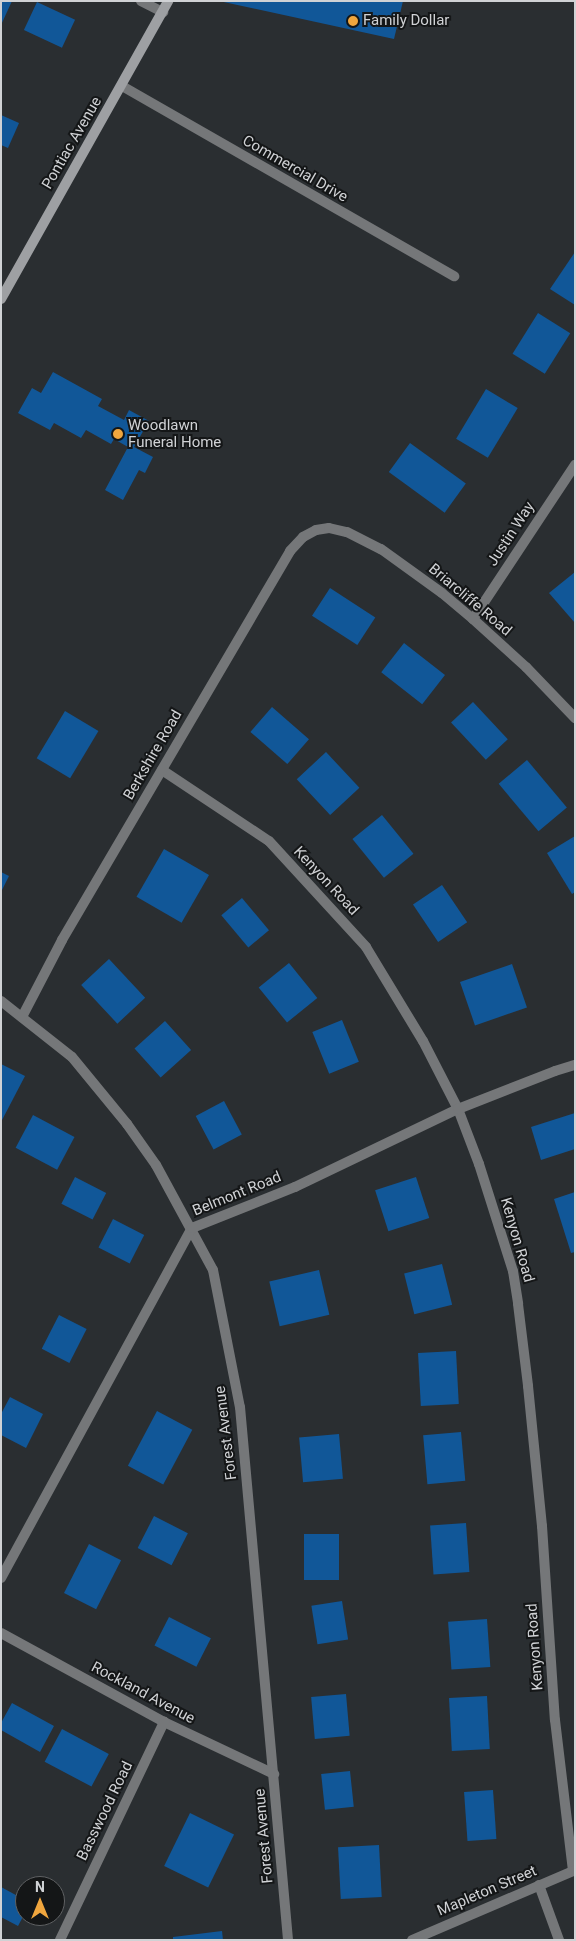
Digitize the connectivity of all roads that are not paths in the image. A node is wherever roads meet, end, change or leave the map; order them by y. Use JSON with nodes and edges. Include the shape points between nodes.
{"nodes":[{"id":1,"x":140,"y":1,"type":"edge"},
{"id":2,"x":168,"y":1,"type":"edge"},
{"id":3,"x":163,"y":12,"type":"junction"},
{"id":4,"x":122,"y":86,"type":"junction"},
{"id":5,"x":454,"y":276,"type":"dead end"},
{"id":6,"x":5,"y":285,"type":"edge"},
{"id":7,"x":1,"y":299,"type":"edge"},
{"id":8,"x":575,"y":465,"type":"edge"},
{"id":9,"x":329,"y":528,"type":"joint"},
{"id":10,"x":473,"y":619,"type":"junction"},
{"id":11,"x":575,"y":718,"type":"edge"},
{"id":12,"x":162,"y":770,"type":"junction"},
{"id":13,"x":1,"y":1001,"type":"edge"},
{"id":14,"x":22,"y":1017,"type":"junction"},
{"id":15,"x":575,"y":1065,"type":"edge"},
{"id":16,"x":458,"y":1110,"type":"junction"},
{"id":17,"x":192,"y":1228,"type":"junction"},
{"id":18,"x":1,"y":1578,"type":"edge"},
{"id":19,"x":1,"y":1633,"type":"edge"},
{"id":20,"x":164,"y":1722,"type":"junction"},
{"id":21,"x":274,"y":1774,"type":"junction"},
{"id":22,"x":574,"y":1870,"type":"edge"},
{"id":23,"x":539,"y":1885,"type":"junction"},
{"id":24,"x":60,"y":1940,"type":"edge"},
{"id":25,"x":288,"y":1940,"type":"edge"},
{"id":26,"x":412,"y":1940,"type":"edge"},
{"id":27,"x":559,"y":1940,"type":"edge"}],
"edges":[{"from":1,"to":3,"type":"street"},
{"from":2,"to":3,"type":"main road","name":"Pontiac Avenue"},
{"from":3,"to":4,"type":"main road","name":"Pontiac Avenue"},
{"from":4,"to":5,"type":"street","name":"Commercial Drive"},
{"from":4,"to":6,"type":"main road","name":"Pontiac Avenue"},
{"from":6,"to":7,"type":"main road","name":"Pontiac Avenue"},
{"from":8,"to":10,"type":"street","name":"Justin Way"},
{"from":9,"to":10,"type":"street","name":"Briarcliffe Road","via":[[347,532],[381,549]]},
{"from":9,"to":12,"type":"street","name":"Berkshire Road","via":[[303,537],[290,551]]},
{"from":10,"to":11,"type":"street","name":"Briarcliffe Road"},
{"from":12,"to":14,"type":"street","name":"Berkshire Road","via":[[62,940]]},
{"from":12,"to":16,"type":"street","name":"Kenyon Road","via":[[269,842],[366,947],[423,1041]]},
{"from":13,"to":14,"type":"street","name":"Forest Avenue"},
{"from":14,"to":17,"type":"street","name":"Forest Avenue","via":[[72,1057],[127,1124]]},
{"from":15,"to":16,"type":"street","name":"Belmont Road"},
{"from":16,"to":17,"type":"street","name":"Belmont Road","via":[[295,1187]]},
{"from":16,"to":22,"type":"street","name":"Kenyon Road","via":[[479,1164],[514,1279],[542,1526],[555,1720]]},
{"from":17,"to":18,"type":"street","name":"Belmont Road"},
{"from":17,"to":21,"type":"street","name":"Forest Avenue","via":[[213,1270],[240,1407]]},
{"from":19,"to":20,"type":"street","name":"Rockland Avenue"},
{"from":20,"to":21,"type":"street","name":"Rockland Avenue"},
{"from":20,"to":24,"type":"street","name":"Basswood Road"},
{"from":21,"to":25,"type":"street","name":"Forest Avenue"},
{"from":22,"to":23,"type":"street","name":"Mapleton Street"},
{"from":23,"to":26,"type":"street","name":"Mapleton Street"},
{"from":23,"to":27,"type":"street"}]}
